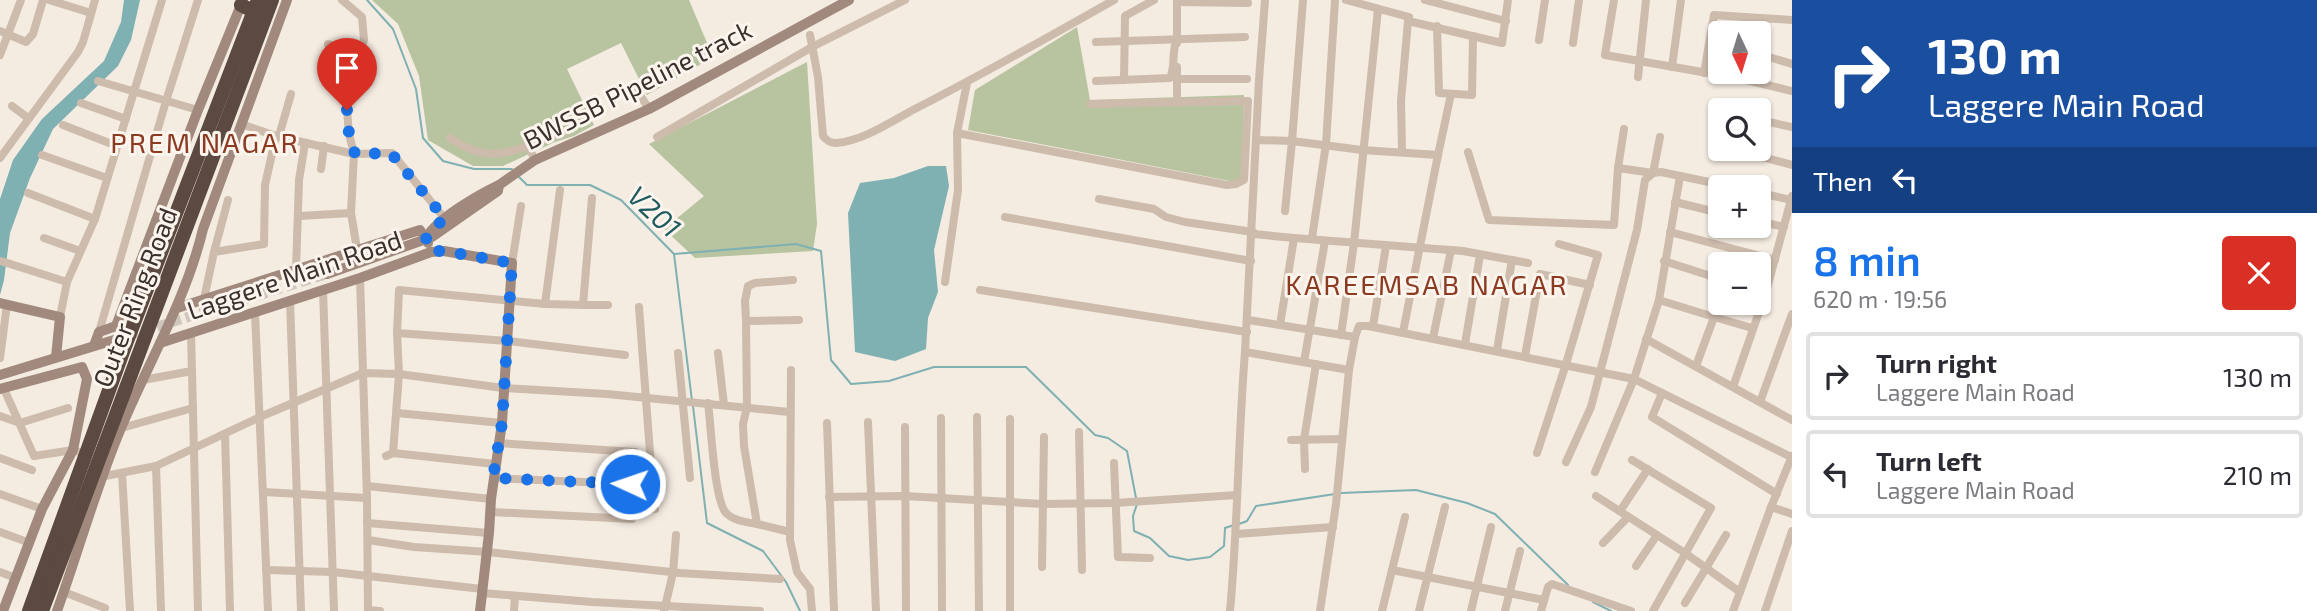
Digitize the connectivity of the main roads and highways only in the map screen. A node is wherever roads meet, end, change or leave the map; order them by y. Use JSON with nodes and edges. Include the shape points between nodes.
{"nodes":[{"id":1,"x":272,"y":0,"type":"edge"},
{"id":2,"x":249,"y":4,"type":"edge"},
{"id":3,"x":29,"y":611,"type":"edge"},
{"id":4,"x":42,"y":611,"type":"edge"}],
"edges":[{"from":1,"to":4,"type":"highway","name":"Outer Ring Road","via":[[263,41]]},
{"from":2,"to":3,"type":"highway","name":"Outer Ring Road","via":[[79,452]]}]}
